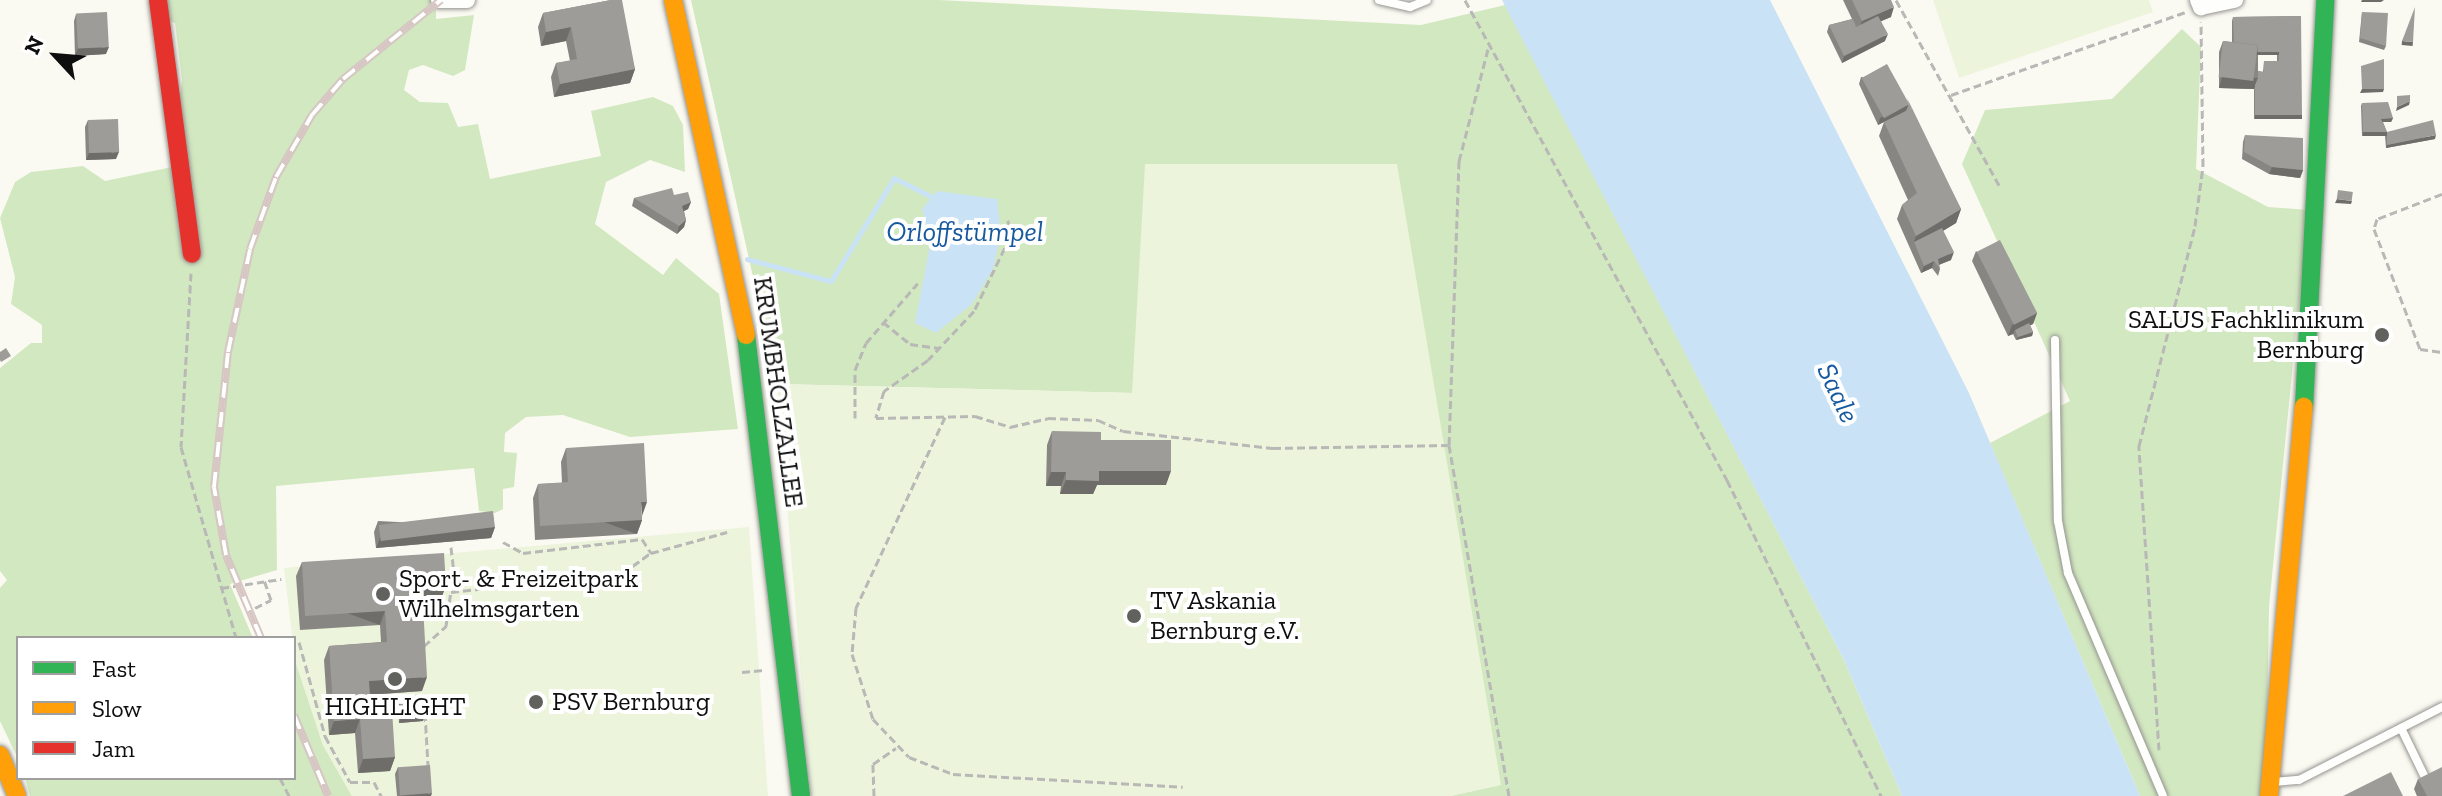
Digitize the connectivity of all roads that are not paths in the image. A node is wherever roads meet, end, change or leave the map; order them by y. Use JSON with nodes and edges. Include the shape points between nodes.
{"nodes":[{"id":1,"x":158,"y":0,"type":"edge"},
{"id":2,"x":439,"y":0,"type":"edge"},
{"id":3,"x":467,"y":0,"type":"edge"},
{"id":4,"x":673,"y":0,"type":"edge"},
{"id":5,"x":1379,"y":0,"type":"edge"},
{"id":6,"x":1427,"y":0,"type":"edge"},
{"id":7,"x":2235,"y":0,"type":"edge"},
{"id":8,"x":2325,"y":0,"type":"edge"},
{"id":9,"x":2199,"y":3,"type":"edge"},
{"id":10,"x":192,"y":254,"type":"road end"},
{"id":11,"x":2055,"y":340,"type":"dead end"},
{"id":12,"x":2442,"y":707,"type":"edge"},
{"id":13,"x":2401,"y":728,"type":"junction"},
{"id":14,"x":0,"y":755,"type":"edge"},
{"id":15,"x":2269,"y":789,"type":"edge"},
{"id":16,"x":16,"y":796,"type":"edge"},
{"id":17,"x":801,"y":796,"type":"edge"},
{"id":18,"x":2163,"y":796,"type":"edge"},
{"id":19,"x":2434,"y":796,"type":"edge"}],
"edges":[{"from":1,"to":10,"type":"street"},
{"from":2,"to":3,"type":"street"},
{"from":4,"to":17,"type":"street","name":"KRUMBHOLZALLEE","via":[[753,368]]},
{"from":5,"to":6,"type":"lane","via":[[1410,7]]},
{"from":7,"to":9,"type":"street"},
{"from":8,"to":15,"type":"street","via":[[2306,382]]},
{"from":11,"to":18,"type":"lane","via":[[2057,494],[2068,573]]},
{"from":12,"to":13,"type":"lane"},
{"from":13,"to":15,"type":"lane","via":[[2299,780]]},
{"from":13,"to":19,"type":"lane"},
{"from":14,"to":16,"type":"street"}]}
